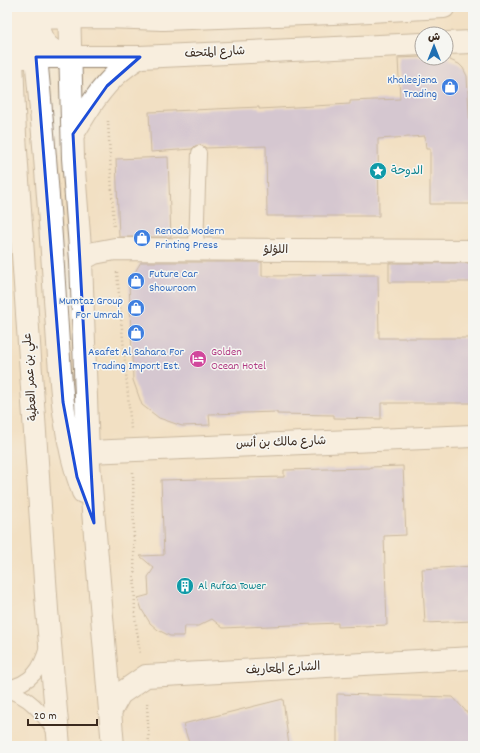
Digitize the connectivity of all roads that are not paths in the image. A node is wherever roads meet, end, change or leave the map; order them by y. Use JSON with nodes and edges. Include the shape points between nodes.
{"nodes":[{"id":1,"x":134,"y":7,"type":"edge"},
{"id":2,"x":444,"y":7,"type":"edge"},
{"id":3,"x":335,"y":10,"type":"edge"},
{"id":4,"x":37,"y":12,"type":"edge"},
{"id":5,"x":69,"y":12,"type":"edge"},
{"id":6,"x":9,"y":14,"type":"edge"},
{"id":7,"x":163,"y":18,"type":"junction"},
{"id":8,"x":473,"y":42,"type":"edge"},
{"id":9,"x":454,"y":43,"type":"edge"},
{"id":10,"x":414,"y":44,"type":"edge"},
{"id":11,"x":9,"y":57,"type":"edge"},
{"id":12,"x":36,"y":57,"type":"junction"},
{"id":13,"x":70,"y":57,"type":"junction"},
{"id":14,"x":140,"y":57,"type":"junction"},
{"id":15,"x":11,"y":132,"type":"edge"},
{"id":16,"x":73,"y":134,"type":"junction"},
{"id":17,"x":199,"y":153,"type":"dead end"},
{"id":18,"x":196,"y":250,"type":"junction"},
{"id":19,"x":473,"y":251,"type":"edge"},
{"id":20,"x":81,"y":260,"type":"junction"},
{"id":21,"x":473,"y":436,"type":"edge"},
{"id":22,"x":88,"y":452,"type":"junction"},
{"id":23,"x":94,"y":523,"type":"junction"},
{"id":24,"x":50,"y":637,"type":"junction"},
{"id":25,"x":473,"y":658,"type":"edge"},
{"id":26,"x":7,"y":688,"type":"edge"},
{"id":27,"x":7,"y":691,"type":"edge"},
{"id":28,"x":110,"y":712,"type":"junction"},
{"id":29,"x":58,"y":740,"type":"edge"},
{"id":30,"x":113,"y":746,"type":"edge"}],
"edges":[{"from":1,"to":7,"type":"main road"},
{"from":2,"to":3,"type":"main road"},
{"from":3,"to":7,"type":"main road"},
{"from":4,"to":5,"type":"main road"},
{"from":4,"to":6,"type":"main road"},
{"from":4,"to":13,"type":"main road","via":[[38,29],[42,40],[59,55]]},
{"from":5,"to":7,"type":"main road"},
{"from":5,"to":13,"type":"main road"},
{"from":6,"to":11,"type":"main road","name":"علي بن عمر العطية"},
{"from":6,"to":12,"type":"main road","via":[[31,42]]},
{"from":8,"to":9,"type":"main road"},
{"from":10,"to":14,"type":"main road","name":"شارع المتحف"},
{"from":11,"to":12,"type":"main road","name":"شارع المتحف"},
{"from":11,"to":15,"type":"main road","name":"علي بن عمر العطية"},
{"from":12,"to":13,"type":"main road","name":"شارع المتحف"},
{"from":12,"to":23,"type":"main road","via":[[63,402],[69,446]]},
{"from":13,"to":14,"type":"main road","name":"شارع المتحف"},
{"from":13,"to":16,"type":"main road"},
{"from":14,"to":16,"type":"main road","via":[[106,86],[87,110]]},
{"from":15,"to":24,"type":"main road","name":"علي بن عمر العطية"},
{"from":16,"to":20,"type":"main road"},
{"from":17,"to":18,"type":"lane"},
{"from":18,"to":19,"type":"main road","name":"اللؤلؤ"},
{"from":18,"to":20,"type":"main road","name":"اللؤلؤ","via":[[115,249],[94,252]]},
{"from":20,"to":22,"type":"main road"},
{"from":21,"to":22,"type":"main road","name":"شارع مالك بن أنس"},
{"from":22,"to":23,"type":"main road"},
{"from":23,"to":28,"type":"main road"},
{"from":24,"to":26,"type":"lane","via":[[39,669],[28,679]]},
{"from":24,"to":29,"type":"main road","name":"علي بن عمر العطية"},
{"from":25,"to":28,"type":"main road","name":"الشارع المعاريف","via":[[146,676],[120,694]]},
{"from":27,"to":29,"type":"lane","via":[[28,699],[40,711]]},
{"from":28,"to":30,"type":"main road"}]}
